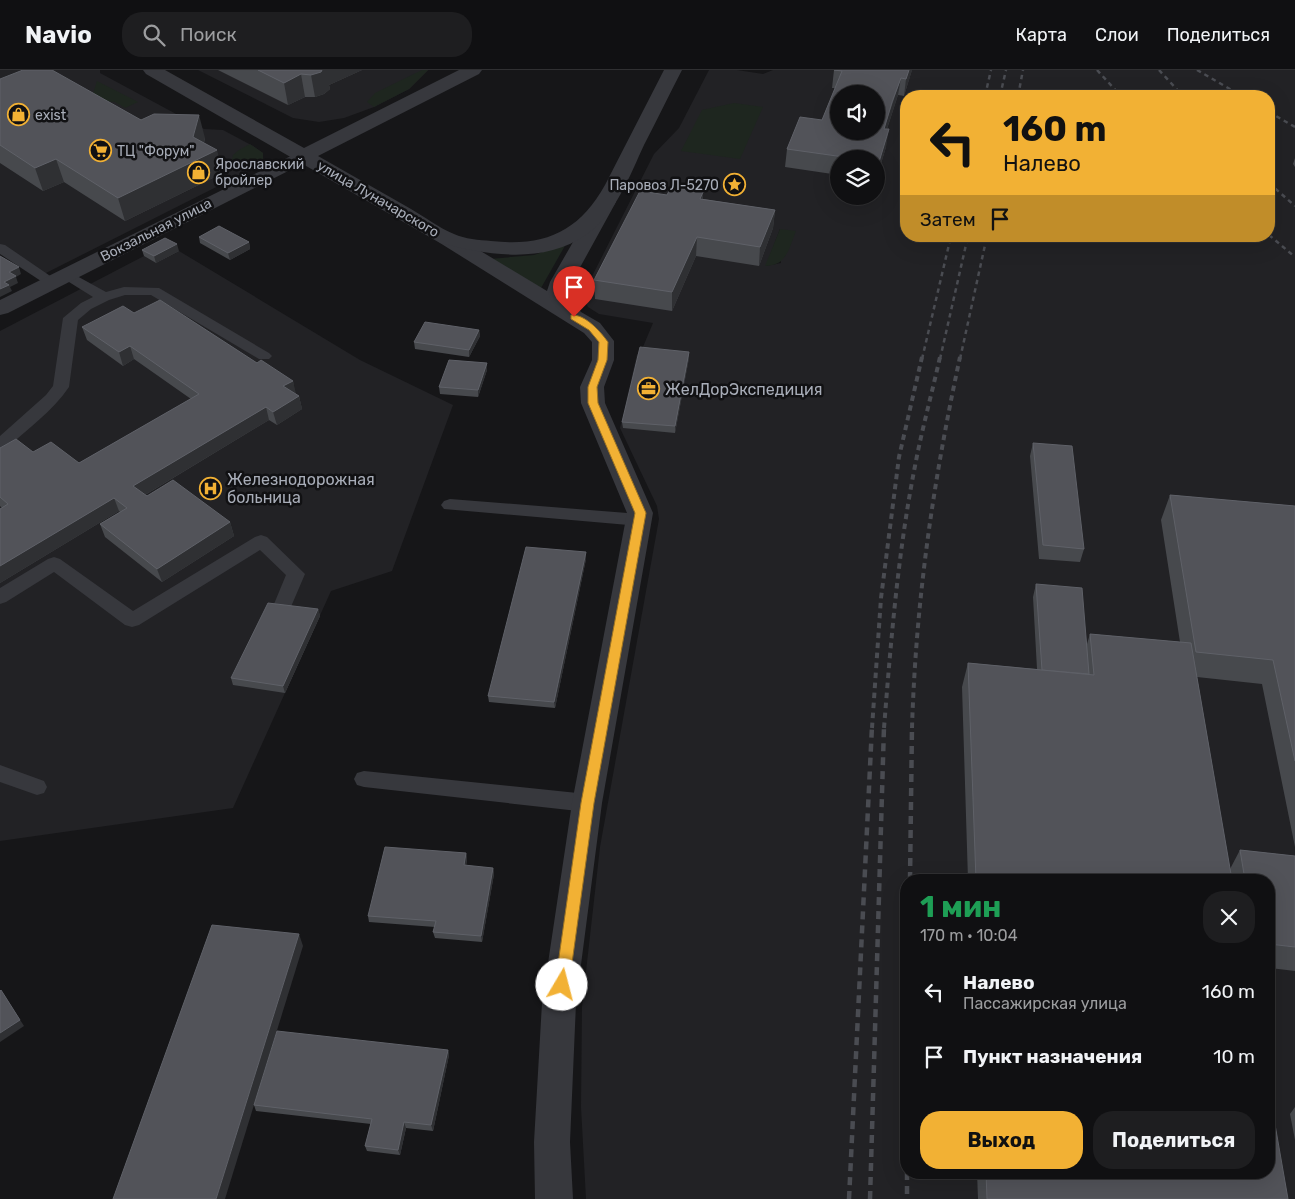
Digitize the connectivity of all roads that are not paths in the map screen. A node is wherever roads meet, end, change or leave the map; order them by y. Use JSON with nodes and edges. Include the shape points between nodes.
{"nodes":[{"id":1,"x":152,"y":70,"type":"edge"},
{"id":2,"x":473,"y":70,"type":"edge"},
{"id":3,"x":674,"y":70,"type":"edge"},
{"id":4,"x":303,"y":156,"type":"junction"},
{"id":5,"x":606,"y":200,"type":"junction"},
{"id":6,"x":447,"y":239,"type":"junction"},
{"id":7,"x":0,"y":248,"type":"edge"},
{"id":8,"x":59,"y":278,"type":"junction"},
{"id":9,"x":104,"y":297,"type":"junction"},
{"id":10,"x":0,"y":308,"type":"edge"},
{"id":11,"x":574,"y":317,"type":"junction"},
{"id":12,"x":264,"y":356,"type":"dead end"},
{"id":13,"x":0,"y":445,"type":"edge"},
{"id":14,"x":450,"y":506,"type":"dead end"},
{"id":15,"x":640,"y":520,"type":"junction"},
{"id":16,"x":0,"y":597,"type":"edge"},
{"id":17,"x":283,"y":604,"type":"edge"},
{"id":18,"x":0,"y":773,"type":"edge"},
{"id":19,"x":364,"y":779,"type":"dead end"},
{"id":20,"x":37,"y":787,"type":"dead end"},
{"id":21,"x":587,"y":803,"type":"junction"},
{"id":22,"x":554,"y":1199,"type":"edge"}],
"edges":[{"from":1,"to":4,"type":"street","name":"улица Луначарского","via":[[263,130]]},
{"from":2,"to":4,"type":"street","name":"Вокзальная улица"},
{"from":3,"to":5,"type":"street"},
{"from":4,"to":6,"type":"street","name":"улица Луначарского"},
{"from":4,"to":8,"type":"street","name":"Вокзальная улица"},
{"from":5,"to":6,"type":"street","via":[[579,231],[547,244],[504,249]]},
{"from":5,"to":11,"type":"street","via":[[557,294]]},
{"from":6,"to":11,"type":"street"},
{"from":7,"to":8,"type":"lane"},
{"from":8,"to":9,"type":"lane"},
{"from":8,"to":10,"type":"street","name":"Вокзальная улица"},
{"from":9,"to":12,"type":"lane","via":[[124,291],[154,291]]},
{"from":9,"to":13,"type":"lane","via":[[72,318],[61,387]]},
{"from":11,"to":15,"type":"street","via":[[592,328],[604,342],[603,360],[592,387],[593,403],[640,513]]},
{"from":14,"to":15,"type":"lane"},
{"from":15,"to":21,"type":"street"},
{"from":16,"to":17,"type":"lane","via":[[54,563],[132,620],[261,541],[296,574]]},
{"from":18,"to":20,"type":"lane"},
{"from":19,"to":21,"type":"lane"},
{"from":21,"to":22,"type":"street","via":[[559,1003],[552,1142]]}]}
